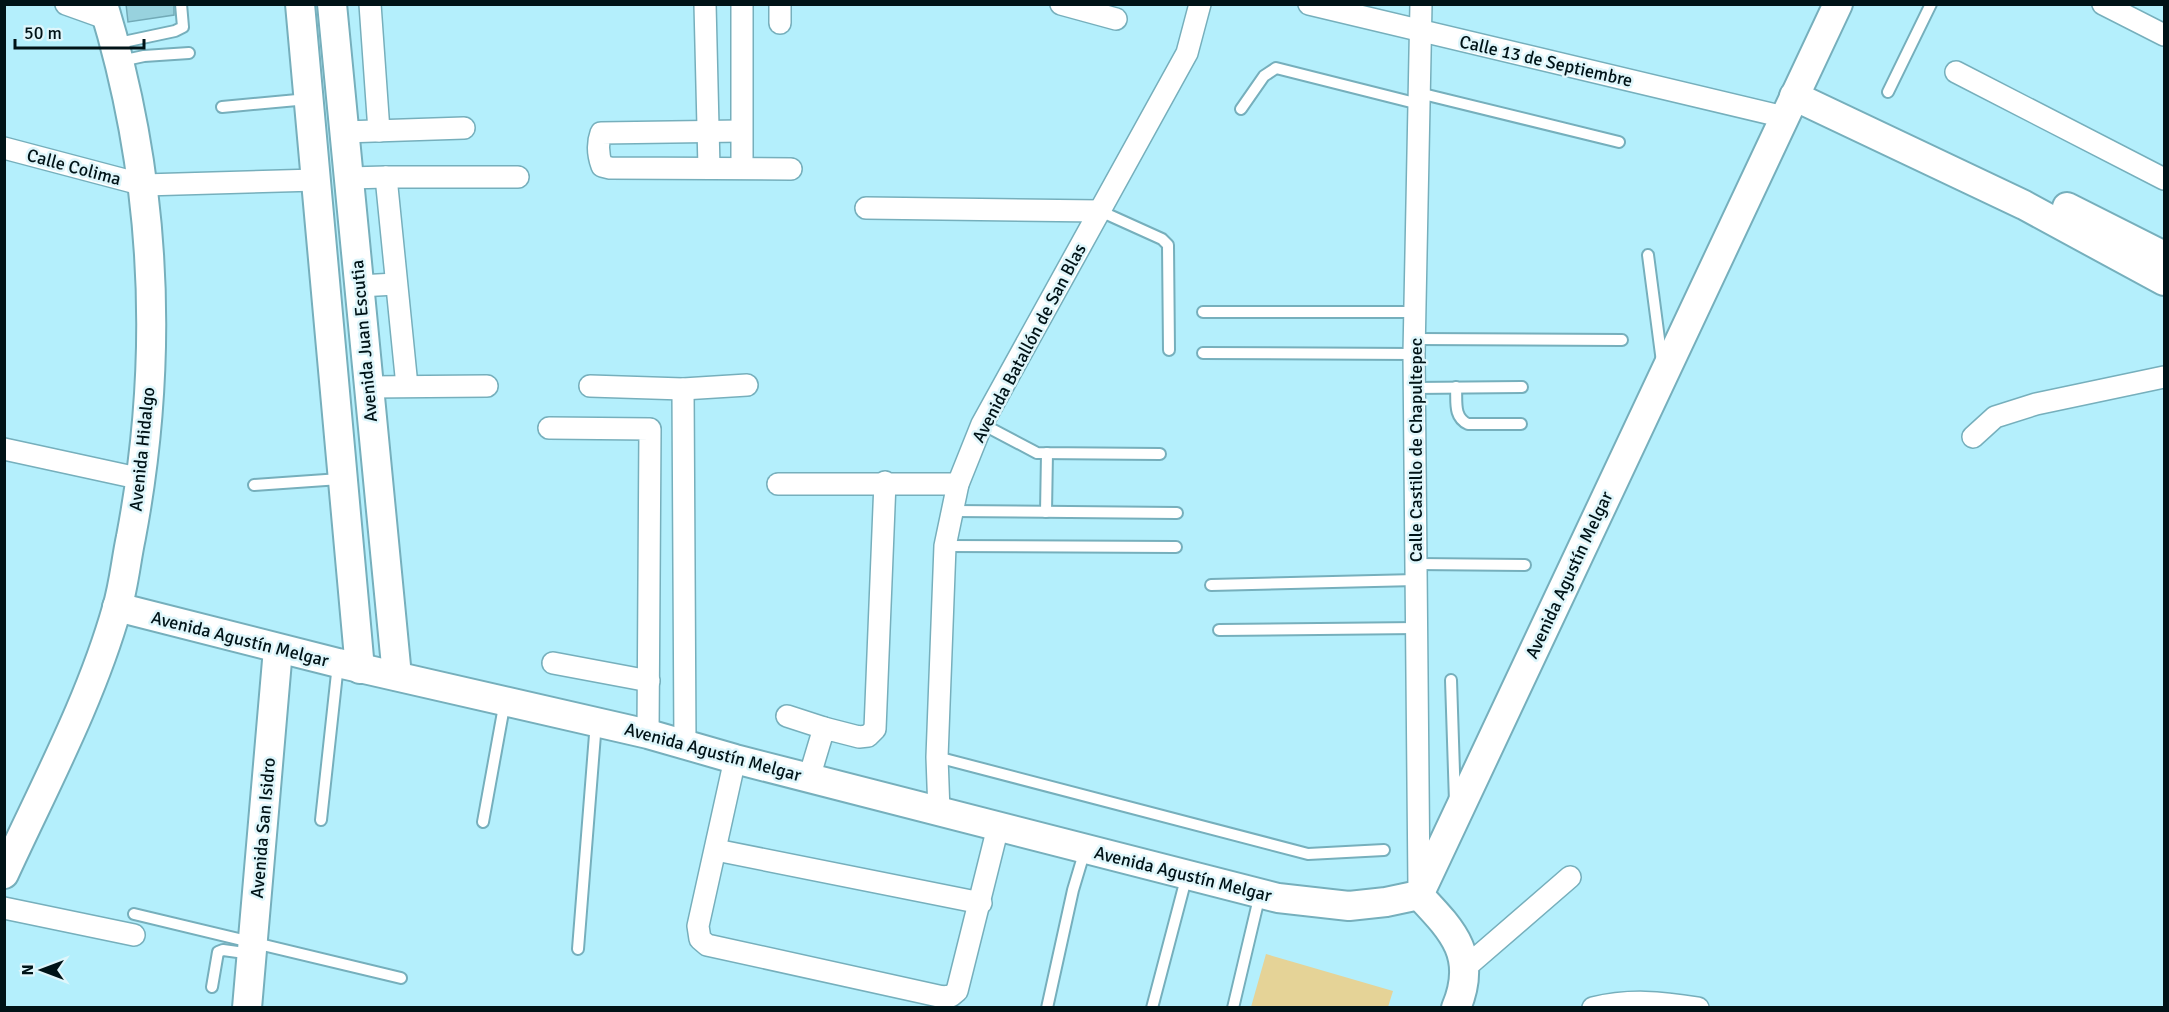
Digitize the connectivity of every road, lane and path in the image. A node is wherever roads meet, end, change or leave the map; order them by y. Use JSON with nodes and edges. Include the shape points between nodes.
{"nodes":[{"id":1,"x":66,"y":4,"type":"edge"},
{"id":2,"x":181,"y":4,"type":"edge"},
{"id":3,"x":300,"y":4,"type":"edge"},
{"id":4,"x":332,"y":4,"type":"edge"},
{"id":5,"x":370,"y":4,"type":"edge"},
{"id":6,"x":705,"y":4,"type":"edge"},
{"id":7,"x":742,"y":4,"type":"edge"},
{"id":8,"x":1061,"y":4,"type":"edge"},
{"id":9,"x":1200,"y":4,"type":"edge"},
{"id":10,"x":1421,"y":4,"type":"edge"},
{"id":11,"x":1838,"y":4,"type":"edge"},
{"id":12,"x":1931,"y":4,"type":"edge"},
{"id":13,"x":2103,"y":4,"type":"edge"},
{"id":14,"x":1321,"y":6,"type":"edge"},
{"id":15,"x":1116,"y":19,"type":"dead end"},
{"id":16,"x":1420,"y":31,"type":"junction"},
{"id":17,"x":111,"y":32,"type":"edge"},
{"id":18,"x":2164,"y":35,"type":"edge"},
{"id":19,"x":189,"y":53,"type":"dead end"},
{"id":20,"x":1956,"y":72,"type":"dead end"},
{"id":21,"x":1888,"y":92,"type":"dead end"},
{"id":22,"x":1419,"y":98,"type":"junction"},
{"id":23,"x":1793,"y":98,"type":"junction"},
{"id":24,"x":309,"y":99,"type":"junction"},
{"id":25,"x":222,"y":107,"type":"dead end"},
{"id":26,"x":1241,"y":109,"type":"dead end"},
{"id":27,"x":464,"y":128,"type":"dead end"},
{"id":28,"x":379,"y":131,"type":"junction"},
{"id":29,"x":741,"y":131,"type":"junction"},
{"id":30,"x":344,"y":132,"type":"junction"},
{"id":31,"x":708,"y":132,"type":"junction"},
{"id":32,"x":1620,"y":142,"type":"dead end"},
{"id":33,"x":4,"y":148,"type":"edge"},
{"id":34,"x":709,"y":168,"type":"junction"},
{"id":35,"x":742,"y":168,"type":"junction"},
{"id":36,"x":791,"y":169,"type":"dead end"},
{"id":37,"x":386,"y":177,"type":"junction"},
{"id":38,"x":518,"y":177,"type":"dead end"},
{"id":39,"x":349,"y":178,"type":"junction"},
{"id":40,"x":2164,"y":179,"type":"edge"},
{"id":41,"x":316,"y":180,"type":"junction"},
{"id":42,"x":144,"y":185,"type":"junction"},
{"id":43,"x":2028,"y":197,"type":"junction"},
{"id":44,"x":866,"y":208,"type":"dead end"},
{"id":45,"x":1100,"y":211,"type":"junction"},
{"id":46,"x":1648,"y":255,"type":"dead end"},
{"id":47,"x":2164,"y":256,"type":"edge"},
{"id":48,"x":2164,"y":281,"type":"edge"},
{"id":49,"x":396,"y":284,"type":"junction"},
{"id":50,"x":359,"y":286,"type":"junction"},
{"id":51,"x":1203,"y":312,"type":"dead end"},
{"id":52,"x":1415,"y":312,"type":"junction"},
{"id":53,"x":1622,"y":340,"type":"dead end"},
{"id":54,"x":1415,"y":347,"type":"junction"},
{"id":55,"x":1169,"y":350,"type":"dead end"},
{"id":56,"x":1203,"y":353,"type":"dead end"},
{"id":57,"x":1664,"y":372,"type":"junction"},
{"id":58,"x":2164,"y":377,"type":"edge"},
{"id":59,"x":747,"y":385,"type":"dead end"},
{"id":60,"x":407,"y":386,"type":"junction"},
{"id":61,"x":487,"y":386,"type":"dead end"},
{"id":62,"x":590,"y":386,"type":"dead end"},
{"id":63,"x":369,"y":387,"type":"junction"},
{"id":64,"x":1456,"y":387,"type":"junction"},
{"id":65,"x":1522,"y":387,"type":"dead end"},
{"id":66,"x":1415,"y":388,"type":"junction"},
{"id":67,"x":683,"y":389,"type":"junction"},
{"id":68,"x":982,"y":424,"type":"junction"},
{"id":69,"x":1521,"y":424,"type":"dead end"},
{"id":70,"x":549,"y":428,"type":"dead end"},
{"id":71,"x":650,"y":429,"type":"junction"},
{"id":72,"x":683,"y":429,"type":"junction"},
{"id":73,"x":1973,"y":437,"type":"dead end"},
{"id":74,"x":4,"y":449,"type":"edge"},
{"id":75,"x":1047,"y":453,"type":"junction"},
{"id":76,"x":1160,"y":454,"type":"dead end"},
{"id":77,"x":344,"y":478,"type":"junction"},
{"id":78,"x":142,"y":479,"type":"junction"},
{"id":79,"x":885,"y":482,"type":"junction"},
{"id":80,"x":778,"y":484,"type":"dead end"},
{"id":81,"x":958,"y":484,"type":"junction"},
{"id":82,"x":254,"y":485,"type":"dead end"},
{"id":83,"x":952,"y":511,"type":"junction"},
{"id":84,"x":1046,"y":512,"type":"junction"},
{"id":85,"x":1177,"y":513,"type":"dead end"},
{"id":86,"x":945,"y":546,"type":"junction"},
{"id":87,"x":1176,"y":547,"type":"dead end"},
{"id":88,"x":1526,"y":565,"type":"dead end"},
{"id":89,"x":1416,"y":572,"type":"junction"},
{"id":90,"x":1211,"y":585,"type":"dead end"},
{"id":91,"x":117,"y":607,"type":"junction"},
{"id":92,"x":1418,"y":628,"type":"junction"},
{"id":93,"x":1219,"y":630,"type":"dead end"},
{"id":94,"x":278,"y":649,"type":"junction"},
{"id":95,"x":553,"y":663,"type":"dead end"},
{"id":96,"x":349,"y":666,"type":"junction"},
{"id":97,"x":397,"y":676,"type":"junction"},
{"id":98,"x":1451,"y":680,"type":"dead end"},
{"id":99,"x":649,"y":681,"type":"junction"},
{"id":100,"x":505,"y":701,"type":"junction"},
{"id":101,"x":787,"y":716,"type":"dead end"},
{"id":102,"x":596,"y":722,"type":"junction"},
{"id":103,"x":824,"y":728,"type":"junction"},
{"id":104,"x":648,"y":734,"type":"junction"},
{"id":105,"x":685,"y":744,"type":"junction"},
{"id":106,"x":937,"y":757,"type":"junction"},
{"id":107,"x":735,"y":759,"type":"junction"},
{"id":108,"x":809,"y":778,"type":"junction"},
{"id":109,"x":939,"y":812,"type":"junction"},
{"id":110,"x":1455,"y":816,"type":"junction"},
{"id":111,"x":321,"y":820,"type":"dead end"},
{"id":112,"x":483,"y":822,"type":"dead end"},
{"id":113,"x":998,"y":827,"type":"junction"},
{"id":114,"x":1085,"y":849,"type":"junction"},
{"id":115,"x":716,"y":850,"type":"junction"},
{"id":116,"x":1384,"y":850,"type":"dead end"},
{"id":117,"x":4,"y":874,"type":"edge"},
{"id":118,"x":1187,"y":875,"type":"junction"},
{"id":119,"x":1570,"y":877,"type":"dead end"},
{"id":120,"x":1260,"y":894,"type":"junction"},
{"id":121,"x":1419,"y":895,"type":"junction"},
{"id":122,"x":981,"y":903,"type":"junction"},
{"id":123,"x":4,"y":908,"type":"edge"},
{"id":124,"x":134,"y":914,"type":"dead end"},
{"id":125,"x":134,"y":935,"type":"dead end"},
{"id":126,"x":252,"y":949,"type":"junction"},
{"id":127,"x":578,"y":949,"type":"dead end"},
{"id":128,"x":1466,"y":967,"type":"junction"},
{"id":129,"x":401,"y":978,"type":"dead end"},
{"id":130,"x":212,"y":987,"type":"dead end"},
{"id":131,"x":247,"y":1008,"type":"edge"},
{"id":132,"x":1047,"y":1008,"type":"edge"},
{"id":133,"x":1152,"y":1008,"type":"edge"},
{"id":134,"x":1233,"y":1008,"type":"edge"},
{"id":135,"x":1456,"y":1008,"type":"edge"},
{"id":136,"x":1593,"y":1008,"type":"edge"},
{"id":137,"x":1698,"y":1008,"type":"edge"}],
"edges":[{"from":1,"to":17,"type":"street"},
{"from":2,"to":17,"type":"lane","via":[[183,27],[175,31]]},
{"from":3,"to":24,"type":"main road","name":"Avenida Juan Escutia"},
{"from":4,"to":30,"type":"main road","name":"Avenida Juan Escutia"},
{"from":5,"to":28,"type":"street"},
{"from":6,"to":31,"type":"street"},
{"from":7,"to":29,"type":"street"},
{"from":8,"to":15,"type":"street"},
{"from":9,"to":45,"type":"street","name":"Avenida Batallón de San Blas","via":[[1187,53]]},
{"from":10,"to":16,"type":"street","name":"Calle Castillo de Chapultepec"},
{"from":11,"to":23,"type":"main road","name":"Avenida Agustín Melgar"},
{"from":12,"to":21,"type":"lane"},
{"from":13,"to":18,"type":"street"},
{"from":14,"to":16,"type":"street","name":"Calle 13 de Septiembre"},
{"from":16,"to":22,"type":"street","name":"Calle Castillo de Chapultepec"},
{"from":16,"to":23,"type":"street","name":"Calle 13 de Septiembre"},
{"from":17,"to":19,"type":"lane","via":[[144,56]]},
{"from":17,"to":42,"type":"main road","name":"Avenida Hidalgo"},
{"from":20,"to":40,"type":"street"},
{"from":22,"to":26,"type":"lane","via":[[1276,68],[1264,76]]},
{"from":22,"to":32,"type":"lane"},
{"from":22,"to":52,"type":"street","name":"Calle Castillo de Chapultepec"},
{"from":23,"to":43,"type":"main road"},
{"from":23,"to":57,"type":"main road","name":"Avenida Agustín Melgar"},
{"from":24,"to":25,"type":"lane"},
{"from":24,"to":41,"type":"main road","name":"Avenida Juan Escutia"},
{"from":27,"to":28,"type":"street"},
{"from":28,"to":30,"type":"street"},
{"from":29,"to":31,"type":"street"},
{"from":29,"to":35,"type":"street"},
{"from":30,"to":39,"type":"main road","name":"Avenida Juan Escutia"},
{"from":31,"to":34,"type":"street"},
{"from":31,"to":34,"type":"street","via":[[609,132],[601,133],[598,141],[602,166],[610,168]]},
{"from":33,"to":42,"type":"street","name":"Calle Colima"},
{"from":34,"to":35,"type":"street"},
{"from":35,"to":36,"type":"street"},
{"from":37,"to":38,"type":"street"},
{"from":37,"to":39,"type":"street"},
{"from":37,"to":49,"type":"street"},
{"from":39,"to":50,"type":"main road","name":"Avenida Juan Escutia"},
{"from":41,"to":42,"type":"street","name":"Calle Colima"},
{"from":41,"to":77,"type":"main road","name":"Avenida Juan Escutia"},
{"from":42,"to":78,"type":"main road","name":"Avenida Hidalgo","via":[[152,275],[151,358]]},
{"from":43,"to":47,"type":"main road"},
{"from":43,"to":48,"type":"main road"},
{"from":44,"to":45,"type":"street"},
{"from":45,"to":55,"type":"lane","via":[[1168,245]]},
{"from":45,"to":68,"type":"street","name":"Avenida Batallón de San Blas"},
{"from":46,"to":57,"type":"lane"},
{"from":49,"to":50,"type":"street"},
{"from":49,"to":60,"type":"street"},
{"from":50,"to":63,"type":"main road","name":"Avenida Juan Escutia"},
{"from":51,"to":52,"type":"lane"},
{"from":52,"to":54,"type":"street","name":"Calle Castillo de Chapultepec"},
{"from":53,"to":54,"type":"lane"},
{"from":54,"to":56,"type":"lane"},
{"from":54,"to":66,"type":"street","name":"Calle Castillo de Chapultepec"},
{"from":57,"to":110,"type":"main road","name":"Avenida Agustín Melgar"},
{"from":58,"to":73,"type":"street","via":[[2036,404],[1995,417]]},
{"from":59,"to":67,"type":"street"},
{"from":60,"to":61,"type":"street"},
{"from":60,"to":63,"type":"street"},
{"from":62,"to":67,"type":"street"},
{"from":63,"to":97,"type":"main road","name":"Avenida Juan Escutia"},
{"from":64,"to":65,"type":"lane"},
{"from":64,"to":66,"type":"lane"},
{"from":64,"to":69,"type":"lane","via":[[1461,421]]},
{"from":66,"to":89,"type":"street","name":"Calle Castillo de Chapultepec"},
{"from":67,"to":72,"type":"street"},
{"from":68,"to":75,"type":"lane","via":[[1037,453]]},
{"from":68,"to":81,"type":"street","name":"Avenida Batallón de San Blas"},
{"from":70,"to":71,"type":"street"},
{"from":71,"to":72,"type":"street"},
{"from":71,"to":99,"type":"street"},
{"from":72,"to":105,"type":"street"},
{"from":74,"to":78,"type":"street"},
{"from":75,"to":76,"type":"lane"},
{"from":75,"to":84,"type":"lane"},
{"from":77,"to":82,"type":"lane"},
{"from":77,"to":96,"type":"main road","name":"Avenida Juan Escutia"},
{"from":78,"to":91,"type":"main road","name":"Avenida Hidalgo"},
{"from":79,"to":80,"type":"street"},
{"from":79,"to":81,"type":"street"},
{"from":79,"to":103,"type":"street","via":[[875,729],[868,736],[859,736]]},
{"from":81,"to":83,"type":"street","name":"Avenida Batallón de San Blas"},
{"from":83,"to":84,"type":"lane"},
{"from":83,"to":86,"type":"street","name":"Avenida Batallón de San Blas"},
{"from":84,"to":85,"type":"lane"},
{"from":86,"to":87,"type":"lane"},
{"from":86,"to":106,"type":"street","name":"Avenida Batallón de San Blas"},
{"from":88,"to":89,"type":"lane"},
{"from":89,"to":90,"type":"lane"},
{"from":89,"to":92,"type":"street","name":"Calle Castillo de Chapultepec"},
{"from":91,"to":94,"type":"main road","name":"Avenida Agustín Melgar"},
{"from":91,"to":117,"type":"main road","name":"Avenida Hidalgo","via":[[80,709]]},
{"from":92,"to":93,"type":"lane"},
{"from":92,"to":121,"type":"street","name":"Calle Castillo de Chapultepec"},
{"from":94,"to":96,"type":"main road","name":"Avenida Agustín Melgar"},
{"from":94,"to":126,"type":"main road","name":"Avenida San Isidro"},
{"from":95,"to":99,"type":"street"},
{"from":96,"to":97,"type":"main road","name":"Avenida Agustín Melgar"},
{"from":96,"to":111,"type":"lane"},
{"from":97,"to":100,"type":"main road","name":"Avenida Agustín Melgar"},
{"from":98,"to":110,"type":"lane"},
{"from":99,"to":104,"type":"street"},
{"from":100,"to":102,"type":"main road","name":"Avenida Agustín Melgar"},
{"from":100,"to":112,"type":"lane"},
{"from":101,"to":103,"type":"street"},
{"from":102,"to":104,"type":"main road","name":"Avenida Agustín Melgar"},
{"from":102,"to":127,"type":"lane"},
{"from":103,"to":108,"type":"street"},
{"from":104,"to":105,"type":"main road","name":"Avenida Agustín Melgar"},
{"from":105,"to":107,"type":"main road","name":"Avenida Agustín Melgar"},
{"from":106,"to":109,"type":"street","name":"Avenida Batallón de San Blas"},
{"from":106,"to":116,"type":"lane","via":[[1308,854]]},
{"from":107,"to":108,"type":"main road","name":"Avenida Agustín Melgar"},
{"from":107,"to":115,"type":"street"},
{"from":108,"to":109,"type":"main road","name":"Avenida Agustín Melgar"},
{"from":109,"to":113,"type":"main road","name":"Avenida Agustín Melgar"},
{"from":110,"to":121,"type":"main road","name":"Avenida Agustín Melgar"},
{"from":113,"to":114,"type":"main road","name":"Avenida Agustín Melgar"},
{"from":113,"to":122,"type":"street"},
{"from":114,"to":118,"type":"main road","name":"Avenida Agustín Melgar"},
{"from":114,"to":132,"type":"lane"},
{"from":115,"to":122,"type":"street"},
{"from":115,"to":122,"type":"street","via":[[698,926],[700,939],[707,945],[943,997],[957,991]]},
{"from":118,"to":120,"type":"main road","name":"Avenida Agustín Melgar"},
{"from":118,"to":133,"type":"lane"},
{"from":119,"to":128,"type":"street"},
{"from":120,"to":121,"type":"main road","name":"Avenida Agustín Melgar","via":[[1349,906]]},
{"from":120,"to":134,"type":"lane"},
{"from":121,"to":128,"type":"main road","via":[[1460,942]]},
{"from":123,"to":125,"type":"street"},
{"from":124,"to":126,"type":"lane"},
{"from":126,"to":129,"type":"lane"},
{"from":126,"to":130,"type":"lane","via":[[218,952]]},
{"from":126,"to":131,"type":"main road","name":"Avenida San Isidro"},
{"from":128,"to":135,"type":"main road"},
{"from":136,"to":137,"type":"street","via":[[1650,1001]]}]}
